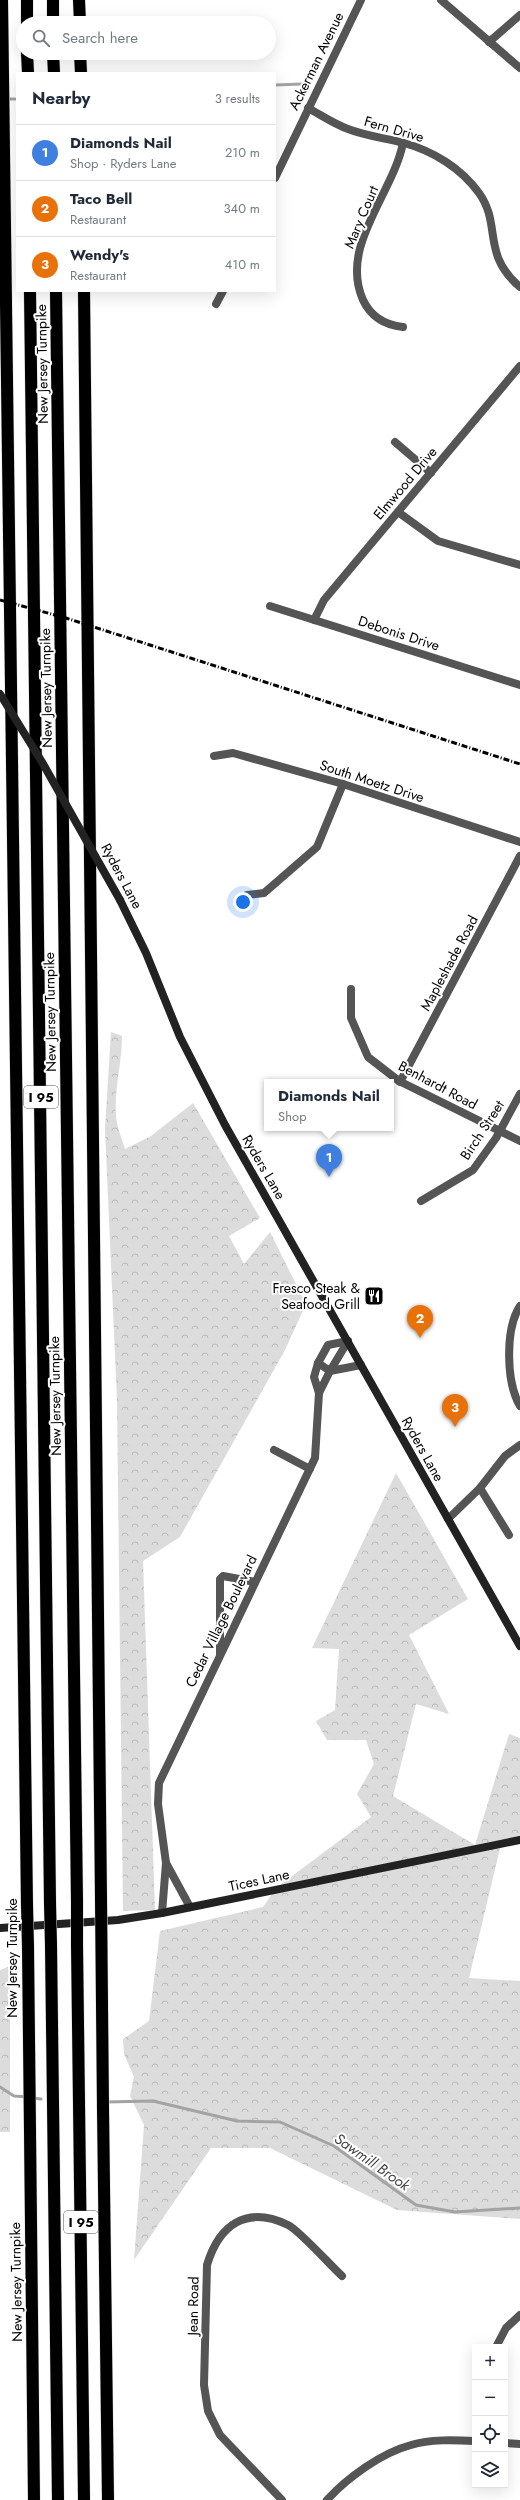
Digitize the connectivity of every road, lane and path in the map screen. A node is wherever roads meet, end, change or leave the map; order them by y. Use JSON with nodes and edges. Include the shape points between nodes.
{"nodes":[{"id":1,"x":2,"y":0,"type":"edge"},
{"id":2,"x":26,"y":0,"type":"edge"},
{"id":3,"x":53,"y":0,"type":"edge"},
{"id":4,"x":79,"y":0,"type":"edge"},
{"id":5,"x":362,"y":0,"type":"edge"},
{"id":6,"x":440,"y":0,"type":"edge"},
{"id":7,"x":27,"y":16,"type":"edge"},
{"id":8,"x":53,"y":16,"type":"edge"},
{"id":9,"x":80,"y":16,"type":"edge"},
{"id":10,"x":520,"y":16,"type":"edge"},
{"id":11,"x":489,"y":42,"type":"junction"},
{"id":12,"x":27,"y":60,"type":"edge"},
{"id":13,"x":53,"y":60,"type":"edge"},
{"id":14,"x":80,"y":60,"type":"edge"},
{"id":15,"x":520,"y":68,"type":"edge"},
{"id":16,"x":28,"y":72,"type":"edge"},
{"id":17,"x":54,"y":72,"type":"edge"},
{"id":18,"x":81,"y":72,"type":"edge"},
{"id":19,"x":308,"y":108,"type":"junction"},
{"id":20,"x":404,"y":143,"type":"junction"},
{"id":21,"x":276,"y":176,"type":"edge"},
{"id":22,"x":520,"y":288,"type":"edge"},
{"id":23,"x":30,"y":292,"type":"edge"},
{"id":24,"x":56,"y":292,"type":"edge"},
{"id":25,"x":84,"y":292,"type":"edge"},
{"id":26,"x":222,"y":292,"type":"edge"},
{"id":27,"x":216,"y":304,"type":"dead end"},
{"id":28,"x":403,"y":327,"type":"dead end"},
{"id":29,"x":520,"y":366,"type":"edge"},
{"id":30,"x":395,"y":442,"type":"dead end"},
{"id":31,"x":431,"y":473,"type":"junction"},
{"id":32,"x":398,"y":512,"type":"junction"},
{"id":33,"x":520,"y":565,"type":"edge"},
{"id":34,"x":270,"y":606,"type":"dead end"},
{"id":35,"x":314,"y":620,"type":"junction"},
{"id":36,"x":520,"y":685,"type":"edge"},
{"id":37,"x":0,"y":694,"type":"edge"},
{"id":38,"x":214,"y":756,"type":"dead end"},
{"id":39,"x":343,"y":784,"type":"junction"},
{"id":40,"x":520,"y":842,"type":"edge"},
{"id":41,"x":520,"y":856,"type":"edge"},
{"id":42,"x":247,"y":895,"type":"dead end"},
{"id":43,"x":351,"y":989,"type":"dead end"},
{"id":44,"x":400,"y":1082,"type":"junction"},
{"id":45,"x":520,"y":1094,"type":"edge"},
{"id":46,"x":500,"y":1131,"type":"junction"},
{"id":47,"x":520,"y":1141,"type":"edge"},
{"id":48,"x":421,"y":1200,"type":"dead end"},
{"id":49,"x":520,"y":1306,"type":"edge"},
{"id":50,"x":348,"y":1341,"type":"junction"},
{"id":51,"x":318,"y":1363,"type":"junction"},
{"id":52,"x":361,"y":1365,"type":"junction"},
{"id":53,"x":330,"y":1371,"type":"junction"},
{"id":54,"x":319,"y":1393,"type":"junction"},
{"id":55,"x":520,"y":1406,"type":"edge"},
{"id":56,"x":520,"y":1444,"type":"edge"},
{"id":57,"x":274,"y":1450,"type":"dead end"},
{"id":58,"x":310,"y":1469,"type":"junction"},
{"id":59,"x":480,"y":1488,"type":"junction"},
{"id":60,"x":448,"y":1519,"type":"junction"},
{"id":61,"x":509,"y":1535,"type":"dead end"},
{"id":62,"x":255,"y":1582,"type":"junction"},
{"id":63,"x":520,"y":1646,"type":"edge"},
{"id":64,"x":220,"y":1654,"type":"junction"},
{"id":65,"x":520,"y":1840,"type":"edge"},
{"id":66,"x":166,"y":1863,"type":"junction"},
{"id":67,"x":190,"y":1907,"type":"junction"},
{"id":68,"x":162,"y":1913,"type":"junction"},
{"id":69,"x":0,"y":1928,"type":"edge"},
{"id":70,"x":342,"y":2276,"type":"dead end"},
{"id":71,"x":520,"y":2315,"type":"edge"},
{"id":72,"x":498,"y":2344,"type":"edge"},
{"id":73,"x":472,"y":2441,"type":"edge"},
{"id":74,"x":508,"y":2443,"type":"edge"},
{"id":75,"x":520,"y":2444,"type":"edge"},
{"id":76,"x":34,"y":2500,"type":"edge"},
{"id":77,"x":58,"y":2500,"type":"edge"},
{"id":78,"x":84,"y":2500,"type":"edge"},
{"id":79,"x":108,"y":2500,"type":"edge"},
{"id":80,"x":282,"y":2500,"type":"edge"},
{"id":81,"x":327,"y":2500,"type":"edge"}],
"edges":[{"from":1,"to":76,"type":"highway","name":"New Jersey Turnpike","number":"I 95","bridge":true},
{"from":2,"to":7,"type":"highway"},
{"from":3,"to":8,"type":"highway"},
{"from":4,"to":9,"type":"highway"},
{"from":5,"to":19,"type":"street","name":"Ackerman Avenue"},
{"from":6,"to":11,"type":"street"},
{"from":10,"to":11,"type":"street"},
{"from":11,"to":15,"type":"street"},
{"from":12,"to":16,"type":"highway"},
{"from":13,"to":17,"type":"highway"},
{"from":14,"to":18,"type":"highway"},
{"from":19,"to":20,"type":"street","name":"Fern Drive","via":[[346,129]]},
{"from":19,"to":21,"type":"street","name":"Ackerman Avenue"},
{"from":20,"to":22,"type":"street","name":"Fern Drive","via":[[443,160],[473,185],[487,207],[498,260]]},
{"from":20,"to":28,"type":"street","name":"Mary Court","via":[[400,160],[363,238],[357,264],[361,294],[367,308],[384,323]]},
{"from":23,"to":77,"type":"highway","name":"New Jersey Turnpike","number":"I 95","bridge":true},
{"from":24,"to":78,"type":"highway","name":"New Jersey Turnpike","number":"I 95","bridge":true},
{"from":25,"to":79,"type":"highway","number":"I 95","bridge":true},
{"from":26,"to":27,"type":"street"},
{"from":29,"to":31,"type":"street","name":"Elmwood Drive"},
{"from":30,"to":31,"type":"street"},
{"from":31,"to":32,"type":"street","name":"Elmwood Drive"},
{"from":32,"to":33,"type":"street","via":[[438,541]]},
{"from":32,"to":35,"type":"street","name":"Elmwood Drive","via":[[324,600]]},
{"from":34,"to":35,"type":"street","name":"Debonis Drive"},
{"from":35,"to":36,"type":"street","name":"Debonis Drive"},
{"from":37,"to":50,"type":"main road","name":"Ryders Lane","bridge":true,"via":[[46,768],[120,900],[146,953],[197,1072]]},
{"from":38,"to":39,"type":"street","name":"South Moetz Drive","via":[[233,754]]},
{"from":39,"to":40,"type":"street","name":"South Moetz Drive"},
{"from":39,"to":42,"type":"street","via":[[317,847],[264,893]]},
{"from":41,"to":44,"type":"street","name":"Mapleshade Road"},
{"from":43,"to":44,"type":"street","name":"Benhardt Road","via":[[351,1018],[368,1057]]},
{"from":44,"to":46,"type":"street","name":"Benhardt Road"},
{"from":45,"to":46,"type":"street","name":"Birch Street"},
{"from":46,"to":47,"type":"street","name":"Benhardt Road"},
{"from":46,"to":48,"type":"street","name":"Birch Street","via":[[473,1170]]},
{"from":49,"to":55,"type":"street","via":[[514,1314],[508,1371]]},
{"from":50,"to":51,"type":"street","name":"Cedar Village Boulevard","via":[[328,1345]]},
{"from":50,"to":52,"type":"main road","name":"Ryders Lane"},
{"from":50,"to":53,"type":"street","name":"Cedar Village Boulevard"},
{"from":51,"to":53,"type":"street"},
{"from":51,"to":54,"type":"street","name":"Cedar Village Boulevard","via":[[314,1378]]},
{"from":52,"to":53,"type":"street"},
{"from":52,"to":60,"type":"main road","name":"Ryders Lane"},
{"from":53,"to":54,"type":"street","name":"Cedar Village Boulevard"},
{"from":54,"to":58,"type":"street","name":"Cedar Village Boulevard","via":[[317,1448]]},
{"from":56,"to":59,"type":"street","via":[[505,1456]]},
{"from":57,"to":58,"type":"street"},
{"from":58,"to":62,"type":"street","name":"Cedar Village Boulevard"},
{"from":59,"to":60,"type":"street"},
{"from":59,"to":61,"type":"street"},
{"from":60,"to":63,"type":"main road","name":"Ryders Lane"},
{"from":62,"to":64,"type":"street","name":"Cedar Village Boulevard"},
{"from":62,"to":64,"type":"street","via":[[223,1576],[220,1579]]},
{"from":64,"to":66,"type":"street","name":"Cedar Village Boulevard","via":[[159,1783],[158,1804]]},
{"from":65,"to":67,"type":"main road","name":"Tices Lane"},
{"from":66,"to":67,"type":"street","name":"Cedar Village Boulevard"},
{"from":66,"to":68,"type":"street","name":"Cedar Village Boulevard"},
{"from":67,"to":68,"type":"main road","name":"Tices Lane"},
{"from":68,"to":69,"type":"main road","name":"Tices Lane","via":[[118,1920]]},
{"from":70,"to":80,"type":"street","name":"Jean Road","via":[[288,2225],[261,2218],[243,2219],[223,2230],[212,2246],[207,2265],[204,2385],[208,2411],[220,2435]]},
{"from":71,"to":72,"type":"street","via":[[506,2328]]},
{"from":73,"to":81,"type":"street","via":[[410,2445],[373,2462],[339,2487]]},
{"from":74,"to":75,"type":"street"}]}
